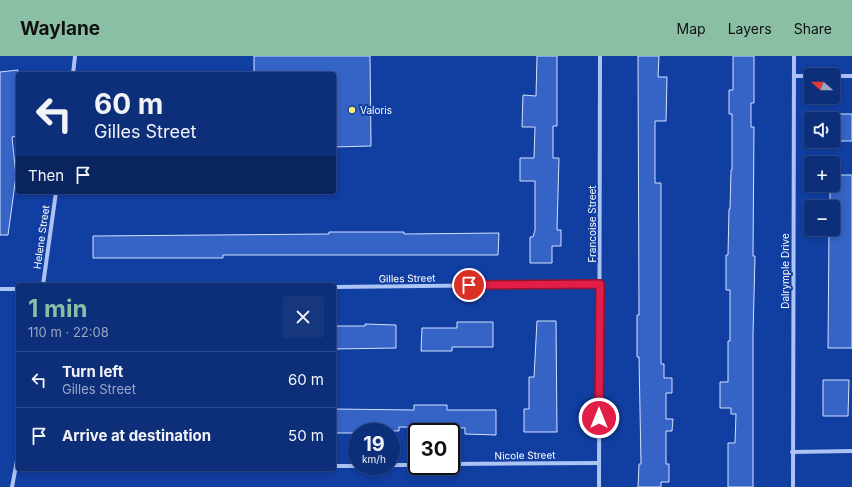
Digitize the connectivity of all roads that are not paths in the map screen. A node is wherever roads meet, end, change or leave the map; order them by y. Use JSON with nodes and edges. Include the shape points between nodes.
{"nodes":[{"id":1,"x":75,"y":56,"type":"edge"},
{"id":2,"x":600,"y":56,"type":"edge"},
{"id":3,"x":794,"y":56,"type":"edge"},
{"id":4,"x":73,"y":72,"type":"edge"},
{"id":5,"x":794,"y":76,"type":"junction"},
{"id":6,"x":804,"y":76,"type":"edge"},
{"id":7,"x":840,"y":76,"type":"edge"},
{"id":8,"x":852,"y":76,"type":"edge"},
{"id":9,"x":56,"y":194,"type":"edge"},
{"id":10,"x":42,"y":283,"type":"edge"},
{"id":11,"x":600,"y":284,"type":"junction"},
{"id":12,"x":336,"y":287,"type":"edge"},
{"id":13,"x":0,"y":289,"type":"edge"},
{"id":14,"x":16,"y":289,"type":"edge"},
{"id":15,"x":852,"y":451,"type":"edge"},
{"id":16,"x":792,"y":452,"type":"junction"},
{"id":17,"x":599,"y":463,"type":"junction"},
{"id":18,"x":460,"y":464,"type":"edge"},
{"id":19,"x":336,"y":466,"type":"edge"},
{"id":20,"x":348,"y":466,"type":"edge"},
{"id":21,"x":16,"y":469,"type":"edge"},
{"id":22,"x":12,"y":487,"type":"edge"},
{"id":23,"x":599,"y":487,"type":"edge"},
{"id":24,"x":793,"y":487,"type":"edge"}],
"edges":[{"from":1,"to":4,"type":"street"},
{"from":2,"to":11,"type":"street","name":"Francoise Street"},
{"from":3,"to":5,"type":"street","name":"Dalrymple Drive"},
{"from":5,"to":6,"type":"street"},
{"from":5,"to":16,"type":"street","name":"Dalrymple Drive"},
{"from":7,"to":8,"type":"street"},
{"from":9,"to":10,"type":"street","name":"Helene Street"},
{"from":11,"to":12,"type":"street","name":"Gilles Street"},
{"from":11,"to":17,"type":"street","name":"Francoise Street"},
{"from":13,"to":14,"type":"street"},
{"from":15,"to":16,"type":"street"},
{"from":16,"to":24,"type":"street","name":"Dalrymple Drive"},
{"from":17,"to":18,"type":"street","name":"Nicole Street"},
{"from":17,"to":23,"type":"street","name":"Francoise Street"},
{"from":19,"to":20,"type":"street"},
{"from":21,"to":22,"type":"street"}]}
